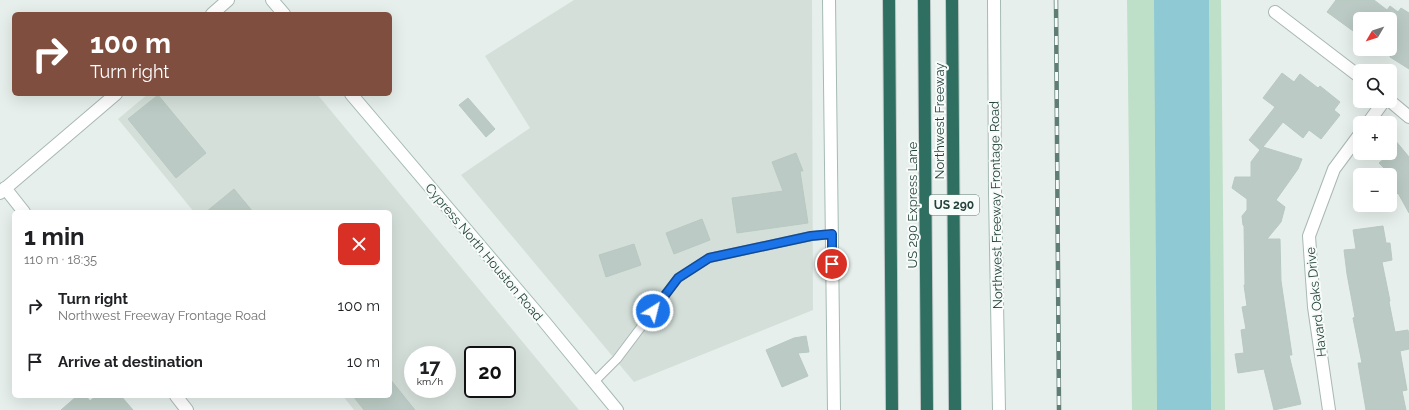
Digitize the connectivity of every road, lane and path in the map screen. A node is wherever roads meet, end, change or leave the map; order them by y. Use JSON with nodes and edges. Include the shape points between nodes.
{"nodes":[{"id":1,"x":228,"y":0,"type":"edge"},
{"id":2,"x":272,"y":0,"type":"edge"},
{"id":3,"x":829,"y":0,"type":"edge"},
{"id":4,"x":889,"y":0,"type":"edge"},
{"id":5,"x":924,"y":0,"type":"edge"},
{"id":6,"x":952,"y":0,"type":"edge"},
{"id":7,"x":994,"y":0,"type":"edge"},
{"id":8,"x":214,"y":12,"type":"edge"},
{"id":9,"x":282,"y":12,"type":"edge"},
{"id":10,"x":1275,"y":12,"type":"dead end"},
{"id":11,"x":1353,"y":73,"type":"edge"},
{"id":12,"x":114,"y":96,"type":"edge"},
{"id":13,"x":353,"y":96,"type":"edge"},
{"id":14,"x":1397,"y":107,"type":"edge"},
{"id":15,"x":1409,"y":118,"type":"edge"},
{"id":16,"x":1353,"y":143,"type":"edge"},
{"id":17,"x":3,"y":191,"type":"edge"},
{"id":18,"x":22,"y":210,"type":"edge"},
{"id":19,"x":832,"y":234,"type":"junction"},
{"id":20,"x":594,"y":382,"type":"junction"},
{"id":21,"x":178,"y":398,"type":"edge"},
{"id":22,"x":187,"y":410,"type":"edge"},
{"id":23,"x":617,"y":410,"type":"edge"},
{"id":24,"x":834,"y":410,"type":"edge"},
{"id":25,"x":892,"y":410,"type":"edge"},
{"id":26,"x":927,"y":410,"type":"edge"},
{"id":27,"x":955,"y":410,"type":"edge"},
{"id":28,"x":999,"y":410,"type":"edge"},
{"id":29,"x":1329,"y":410,"type":"edge"}],
"edges":[{"from":1,"to":8,"type":"main road"},
{"from":2,"to":9,"type":"main road"},
{"from":3,"to":19,"type":"main road"},
{"from":4,"to":25,"type":"highway"},
{"from":5,"to":26,"type":"highway","name":"US 290 Express Lane"},
{"from":6,"to":27,"type":"highway","name":"Northwest Freeway","number":"US 290"},
{"from":7,"to":28,"type":"main road","name":"Northwest Freeway Frontage Road"},
{"from":10,"to":11,"type":"main road"},
{"from":12,"to":17,"type":"main road"},
{"from":13,"to":20,"type":"main road","name":"Cypress North Houston Road"},
{"from":14,"to":15,"type":"main road"},
{"from":16,"to":29,"type":"main road","name":"Havard Oaks Drive","via":[[1334,169],[1309,236],[1314,307]]},
{"from":17,"to":18,"type":"main road"},
{"from":19,"to":20,"type":"lane","via":[[811,236],[709,258],[678,278],[617,359]]},
{"from":19,"to":24,"type":"main road"},
{"from":20,"to":23,"type":"main road","name":"Cypress North Houston Road"},
{"from":21,"to":22,"type":"main road"}]}
